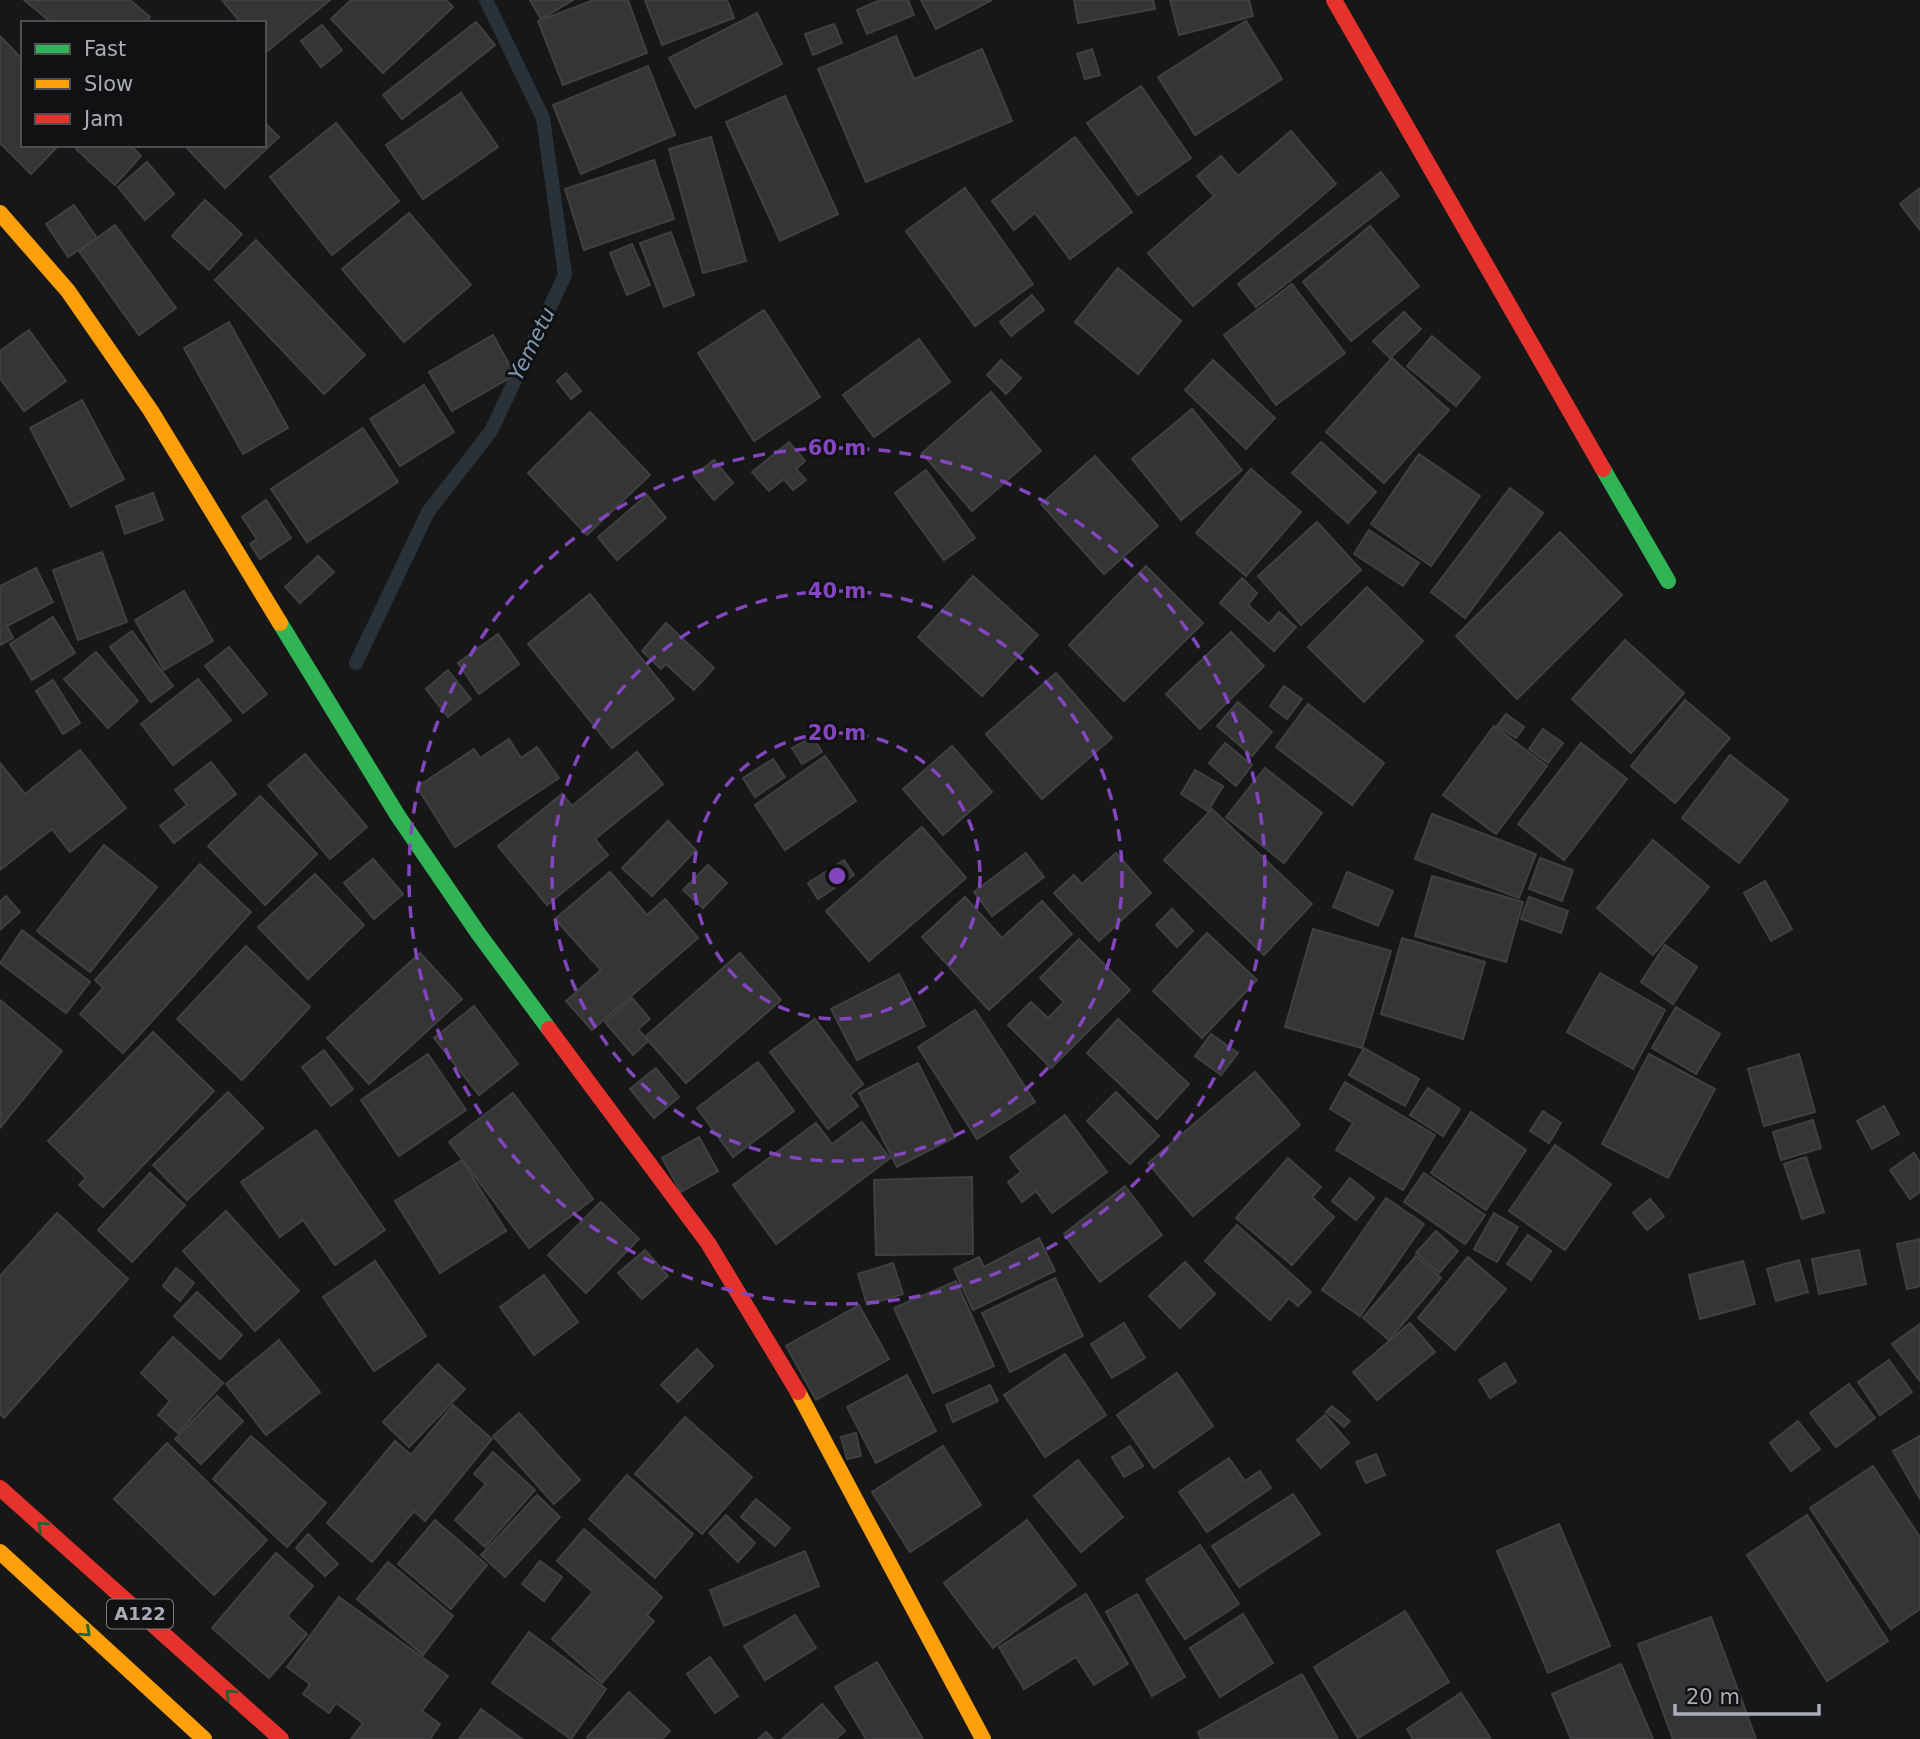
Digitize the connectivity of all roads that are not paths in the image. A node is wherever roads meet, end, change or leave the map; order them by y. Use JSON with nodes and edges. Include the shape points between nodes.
{"nodes":[{"id":1,"x":1334,"y":0,"type":"edge"},
{"id":2,"x":0,"y":213,"type":"edge"},
{"id":3,"x":1668,"y":581,"type":"dead end"},
{"id":4,"x":0,"y":1488,"type":"edge"},
{"id":5,"x":0,"y":1552,"type":"edge"},
{"id":6,"x":204,"y":1739,"type":"edge"},
{"id":7,"x":281,"y":1739,"type":"edge"},
{"id":8,"x":983,"y":1739,"type":"edge"}],
"edges":[{"from":1,"to":3,"type":"main road"},
{"from":2,"to":8,"type":"main road","via":[[68,291],[151,411],[420,848],[478,933],[708,1243],[775,1350]]},
{"from":7,"to":4,"type":"main road","number":"A122","one_way":true,"via":[[75,1565]]},
{"from":5,"to":6,"type":"main road","number":"A122","one_way":true,"via":[[56,1597]]}]}
